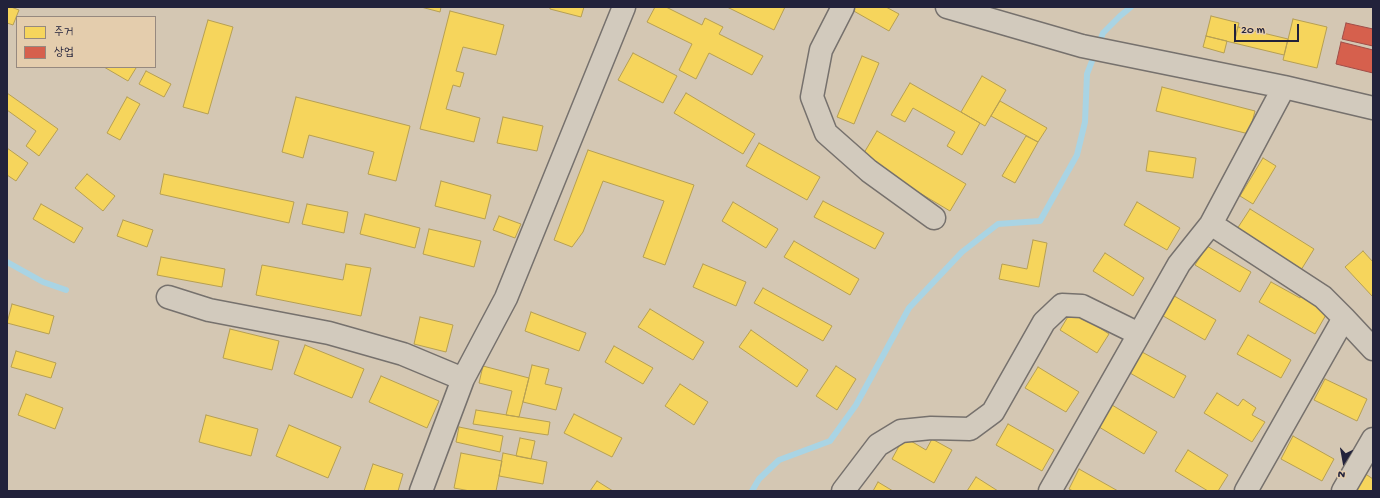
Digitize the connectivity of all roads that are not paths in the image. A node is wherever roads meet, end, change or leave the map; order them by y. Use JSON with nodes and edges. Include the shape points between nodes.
{"nodes":[{"id":1,"x":624,"y":7,"type":"edge"},
{"id":2,"x":843,"y":7,"type":"edge"},
{"id":3,"x":947,"y":7,"type":"edge"},
{"id":4,"x":1284,"y":87,"type":"junction"},
{"id":5,"x":1373,"y":108,"type":"edge"},
{"id":6,"x":934,"y":218,"type":"dead end"},
{"id":7,"x":1211,"y":224,"type":"junction"},
{"id":8,"x":168,"y":297,"type":"dead end"},
{"id":9,"x":1344,"y":318,"type":"junction"},
{"id":10,"x":1139,"y":334,"type":"junction"},
{"id":11,"x":1373,"y":349,"type":"edge"},
{"id":12,"x":463,"y":379,"type":"junction"},
{"id":13,"x":1373,"y":439,"type":"edge"},
{"id":14,"x":421,"y":491,"type":"edge"},
{"id":15,"x":843,"y":491,"type":"edge"},
{"id":16,"x":1050,"y":491,"type":"edge"},
{"id":17,"x":1246,"y":491,"type":"edge"},
{"id":18,"x":1343,"y":491,"type":"edge"}],
"edges":[{"from":1,"to":12,"type":"street","via":[[506,298]]},
{"from":2,"to":6,"type":"street","via":[[820,50],[812,97],[826,133],[869,171]]},
{"from":3,"to":4,"type":"street","via":[[1082,46]]},
{"from":4,"to":5,"type":"street"},
{"from":4,"to":7,"type":"street"},
{"from":7,"to":9,"type":"street","via":[[1323,297]]},
{"from":7,"to":10,"type":"street","via":[[1179,264]]},
{"from":8,"to":12,"type":"street","via":[[209,310],[329,333],[403,354]]},
{"from":9,"to":11,"type":"street"},
{"from":9,"to":17,"type":"street"},
{"from":10,"to":15,"type":"street","via":[[1082,306],[1062,305],[1044,322],[993,412],[970,429],[931,428],[901,431],[878,445]]},
{"from":10,"to":16,"type":"street"},
{"from":12,"to":14,"type":"street"},
{"from":13,"to":18,"type":"street"}]}
